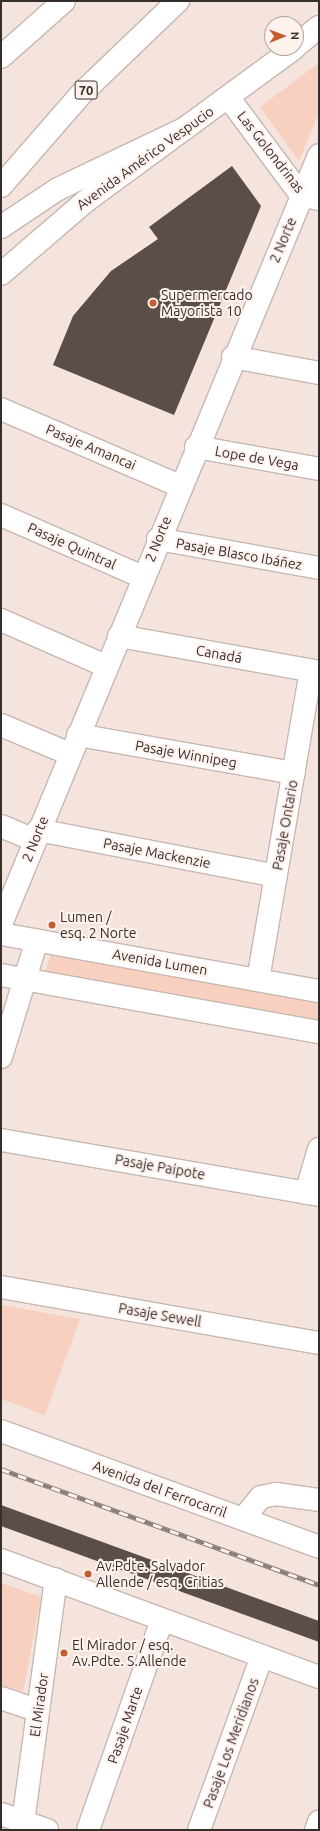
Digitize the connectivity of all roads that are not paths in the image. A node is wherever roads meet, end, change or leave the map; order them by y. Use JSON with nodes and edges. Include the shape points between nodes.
{"nodes":[{"id":1,"x":64,"y":1,"type":"edge"},
{"id":2,"x":178,"y":1,"type":"edge"},
{"id":3,"x":319,"y":27,"type":"edge"},
{"id":4,"x":304,"y":40,"type":"edge"},
{"id":5,"x":283,"y":56,"type":"edge"},
{"id":6,"x":1,"y":57,"type":"edge"},
{"id":7,"x":228,"y":97,"type":"junction"},
{"id":8,"x":186,"y":128,"type":"junction"},
{"id":9,"x":319,"y":155,"type":"edge"},
{"id":10,"x":1,"y":186,"type":"edge"},
{"id":11,"x":310,"y":197,"type":"edge"},
{"id":12,"x":1,"y":226,"type":"edge"},
{"id":13,"x":1,"y":274,"type":"edge"},
{"id":14,"x":234,"y":357,"type":"junction"},
{"id":15,"x":319,"y":373,"type":"edge"},
{"id":16,"x":1,"y":409,"type":"edge"},
{"id":17,"x":196,"y":447,"type":"junction"},
{"id":18,"x":319,"y":469,"type":"edge"},
{"id":19,"x":180,"y":486,"type":"junction"},
{"id":20,"x":1,"y":515,"type":"edge"},
{"id":21,"x":158,"y":539,"type":"junction"},
{"id":22,"x":319,"y":568,"type":"edge"},
{"id":23,"x":142,"y":577,"type":"junction"},
{"id":24,"x":1,"y":620,"type":"edge"},
{"id":25,"x":119,"y":636,"type":"junction"},
{"id":26,"x":106,"y":666,"type":"junction"},
{"id":27,"x":315,"y":671,"type":"edge"},
{"id":28,"x":1,"y":725,"type":"edge"},
{"id":29,"x":74,"y":745,"type":"junction"},
{"id":30,"x":294,"y":773,"type":"junction"},
{"id":31,"x":1,"y":826,"type":"edge"},
{"id":32,"x":36,"y":835,"type":"junction"},
{"id":33,"x":276,"y":876,"type":"junction"},
{"id":34,"x":1,"y":924,"type":"edge"},
{"id":35,"x":1,"y":934,"type":"edge"},
{"id":36,"x":37,"y":940,"type":"junction"},
{"id":37,"x":1,"y":976,"type":"edge"},
{"id":38,"x":24,"y":980,"type":"junction"},
{"id":39,"x":258,"y":980,"type":"junction"},
{"id":40,"x":319,"y":991,"type":"edge"},
{"id":41,"x":319,"y":1032,"type":"edge"},
{"id":42,"x":1,"y":1057,"type":"edge"},
{"id":43,"x":1,"y":1140,"type":"edge"},
{"id":44,"x":319,"y":1149,"type":"edge"},
{"id":45,"x":313,"y":1194,"type":"edge"},
{"id":46,"x":1,"y":1287,"type":"edge"},
{"id":47,"x":319,"y":1343,"type":"edge"},
{"id":48,"x":1,"y":1431,"type":"edge"},
{"id":49,"x":319,"y":1500,"type":"edge"},
{"id":50,"x":243,"y":1519,"type":"junction"},
{"id":51,"x":319,"y":1547,"type":"edge"},
{"id":52,"x":1,"y":1560,"type":"edge"},
{"id":53,"x":56,"y":1579,"type":"junction"},
{"id":54,"x":162,"y":1620,"type":"junction"},
{"id":55,"x":262,"y":1656,"type":"junction"},
{"id":56,"x":319,"y":1678,"type":"edge"},
{"id":57,"x":1,"y":1698,"type":"edge"},
{"id":58,"x":38,"y":1712,"type":"junction"},
{"id":59,"x":1,"y":1814,"type":"edge"},
{"id":60,"x":319,"y":1822,"type":"edge"},
{"id":61,"x":23,"y":1826,"type":"edge"},
{"id":62,"x":47,"y":1830,"type":"edge"},
{"id":63,"x":88,"y":1830,"type":"edge"},
{"id":64,"x":199,"y":1830,"type":"edge"},
{"id":65,"x":316,"y":1830,"type":"edge"}],
"edges":[{"from":1,"to":6,"type":"main road"},
{"from":2,"to":10,"type":"main road","number":"70","via":[[83,92]]},
{"from":3,"to":4,"type":"main road","name":"Avenida Américo Vespucio"},
{"from":5,"to":7,"type":"main road","name":"Avenida Américo Vespucio"},
{"from":7,"to":8,"type":"main road","name":"Avenida Américo Vespucio"},
{"from":7,"to":11,"type":"main road","name":"Las Golondrinas"},
{"from":8,"to":12,"type":"main road","via":[[58,189]]},
{"from":8,"to":13,"type":"main road","name":"Avenida Américo Vespucio","via":[[86,201]]},
{"from":9,"to":11,"type":"main road","name":"2 Norte"},
{"from":11,"to":14,"type":"main road","name":"2 Norte"},
{"from":14,"to":15,"type":"main road"},
{"from":14,"to":17,"type":"main road","name":"2 Norte"},
{"from":16,"to":19,"type":"main road","name":"Pasaje Amancai"},
{"from":17,"to":18,"type":"main road","name":"Lope de Vega"},
{"from":17,"to":19,"type":"main road","name":"2 Norte"},
{"from":19,"to":21,"type":"main road","name":"2 Norte"},
{"from":20,"to":23,"type":"main road","name":"Pasaje Quintral"},
{"from":21,"to":22,"type":"main road","name":"Pasaje Blasco Ibáñez"},
{"from":21,"to":23,"type":"main road","name":"2 Norte"},
{"from":23,"to":25,"type":"main road","name":"2 Norte"},
{"from":24,"to":26,"type":"main road"},
{"from":25,"to":26,"type":"main road","name":"2 Norte"},
{"from":25,"to":27,"type":"main road","name":"Canadá"},
{"from":26,"to":29,"type":"main road","name":"2 Norte"},
{"from":27,"to":30,"type":"main road","name":"Pasaje Ontario"},
{"from":28,"to":29,"type":"main road","name":"Pasaje Winnipeg"},
{"from":29,"to":30,"type":"main road","name":"Pasaje Winnipeg"},
{"from":29,"to":32,"type":"main road","name":"2 Norte"},
{"from":30,"to":33,"type":"main road","name":"Pasaje Ontario"},
{"from":31,"to":32,"type":"main road","name":"Pasaje Mackenzie"},
{"from":32,"to":33,"type":"main road","name":"Pasaje Mackenzie"},
{"from":32,"to":34,"type":"main road","name":"2 Norte"},
{"from":33,"to":39,"type":"main road","name":"Pasaje Ontario"},
{"from":35,"to":36,"type":"main road","name":"Avenida Lumen"},
{"from":36,"to":38,"type":"main road"},
{"from":36,"to":39,"type":"main road","name":"Avenida Lumen"},
{"from":37,"to":38,"type":"main road"},
{"from":38,"to":41,"type":"main road"},
{"from":38,"to":42,"type":"main road"},
{"from":39,"to":40,"type":"main road","name":"Avenida Lumen"},
{"from":43,"to":45,"type":"main road","name":"Pasaje Paipote"},
{"from":44,"to":45,"type":"main road"},
{"from":46,"to":47,"type":"main road","name":"Pasaje Sewell"},
{"from":48,"to":50,"type":"main road","name":"Avenida del Ferrocarril"},
{"from":49,"to":50,"type":"main road","via":[[276,1494],[261,1497]]},
{"from":50,"to":51,"type":"main road","name":"Avenida del Ferrocarril"},
{"from":52,"to":53,"type":"main road"},
{"from":53,"to":54,"type":"main road"},
{"from":53,"to":58,"type":"main road","name":"El Mirador"},
{"from":54,"to":55,"type":"main road"},
{"from":54,"to":63,"type":"main road","name":"Pasaje Marte"},
{"from":55,"to":56,"type":"main road"},
{"from":55,"to":64,"type":"main road","name":"Pasaje Los Meridianos"},
{"from":57,"to":58,"type":"main road"},
{"from":58,"to":61,"type":"main road","name":"El Mirador"},
{"from":59,"to":61,"type":"main road"},
{"from":60,"to":65,"type":"main road"},
{"from":61,"to":62,"type":"main road"}]}
